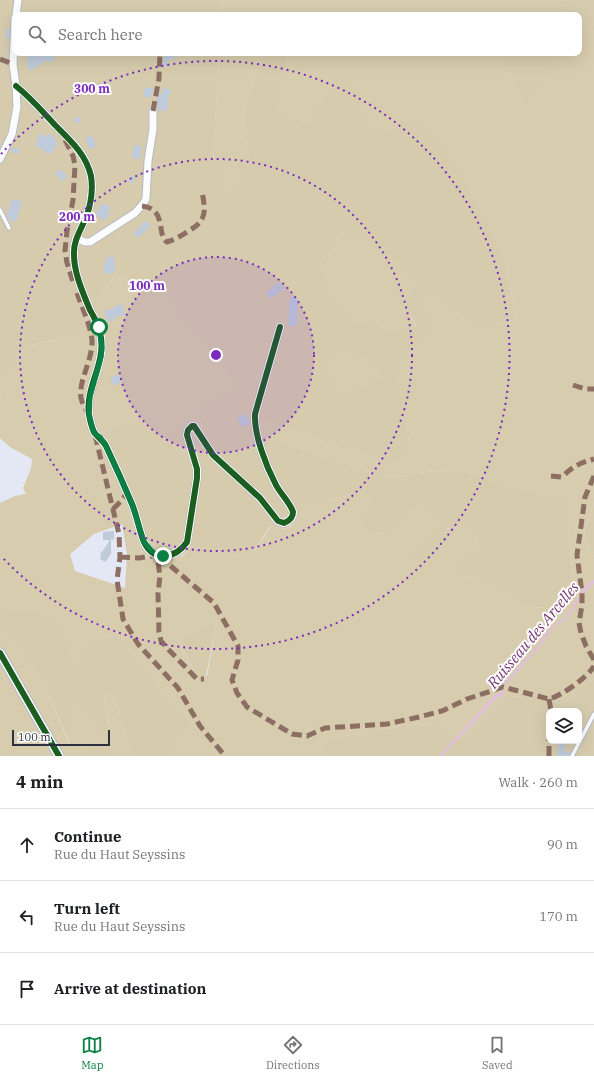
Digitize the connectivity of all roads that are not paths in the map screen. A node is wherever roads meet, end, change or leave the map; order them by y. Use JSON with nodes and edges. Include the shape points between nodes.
{"nodes":[{"id":1,"x":18,"y":0,"type":"edge"},
{"id":2,"x":16,"y":12,"type":"edge"},
{"id":3,"x":13,"y":56,"type":"edge"},
{"id":4,"x":16,"y":86,"type":"junction"},
{"id":5,"x":153,"y":111,"type":"dead end"},
{"id":6,"x":0,"y":160,"type":"edge"},
{"id":7,"x":0,"y":210,"type":"edge"},
{"id":8,"x":9,"y":228,"type":"dead end"},
{"id":9,"x":76,"y":238,"type":"junction"},
{"id":10,"x":280,"y":327,"type":"dead end"},
{"id":11,"x":0,"y":653,"type":"edge"},
{"id":12,"x":594,"y":714,"type":"edge"},
{"id":13,"x":59,"y":756,"type":"edge"},
{"id":14,"x":572,"y":756,"type":"edge"}],
"edges":[{"from":1,"to":2,"type":"street"},
{"from":3,"to":4,"type":"street"},
{"from":4,"to":6,"type":"street","via":[[17,107],[14,124]]},
{"from":4,"to":9,"type":"street","via":[[68,137],[89,170],[92,184],[90,203]]},
{"from":5,"to":9,"type":"street","via":[[146,199],[143,204],[135,213],[90,242]]},
{"from":7,"to":8,"type":"lane"},
{"from":9,"to":10,"type":"street","via":[[75,265],[99,327],[101,343],[101,357],[90,397],[89,415],[94,433],[106,446],[132,504],[144,542],[157,555],[175,554],[187,542],[197,478],[197,469],[187,435],[192,426],[213,455],[260,498],[278,521],[284,523],[292,518],[293,512],[271,474],[260,445],[255,421]]},
{"from":11,"to":13,"type":"main road"},
{"from":12,"to":14,"type":"lane"}]}
